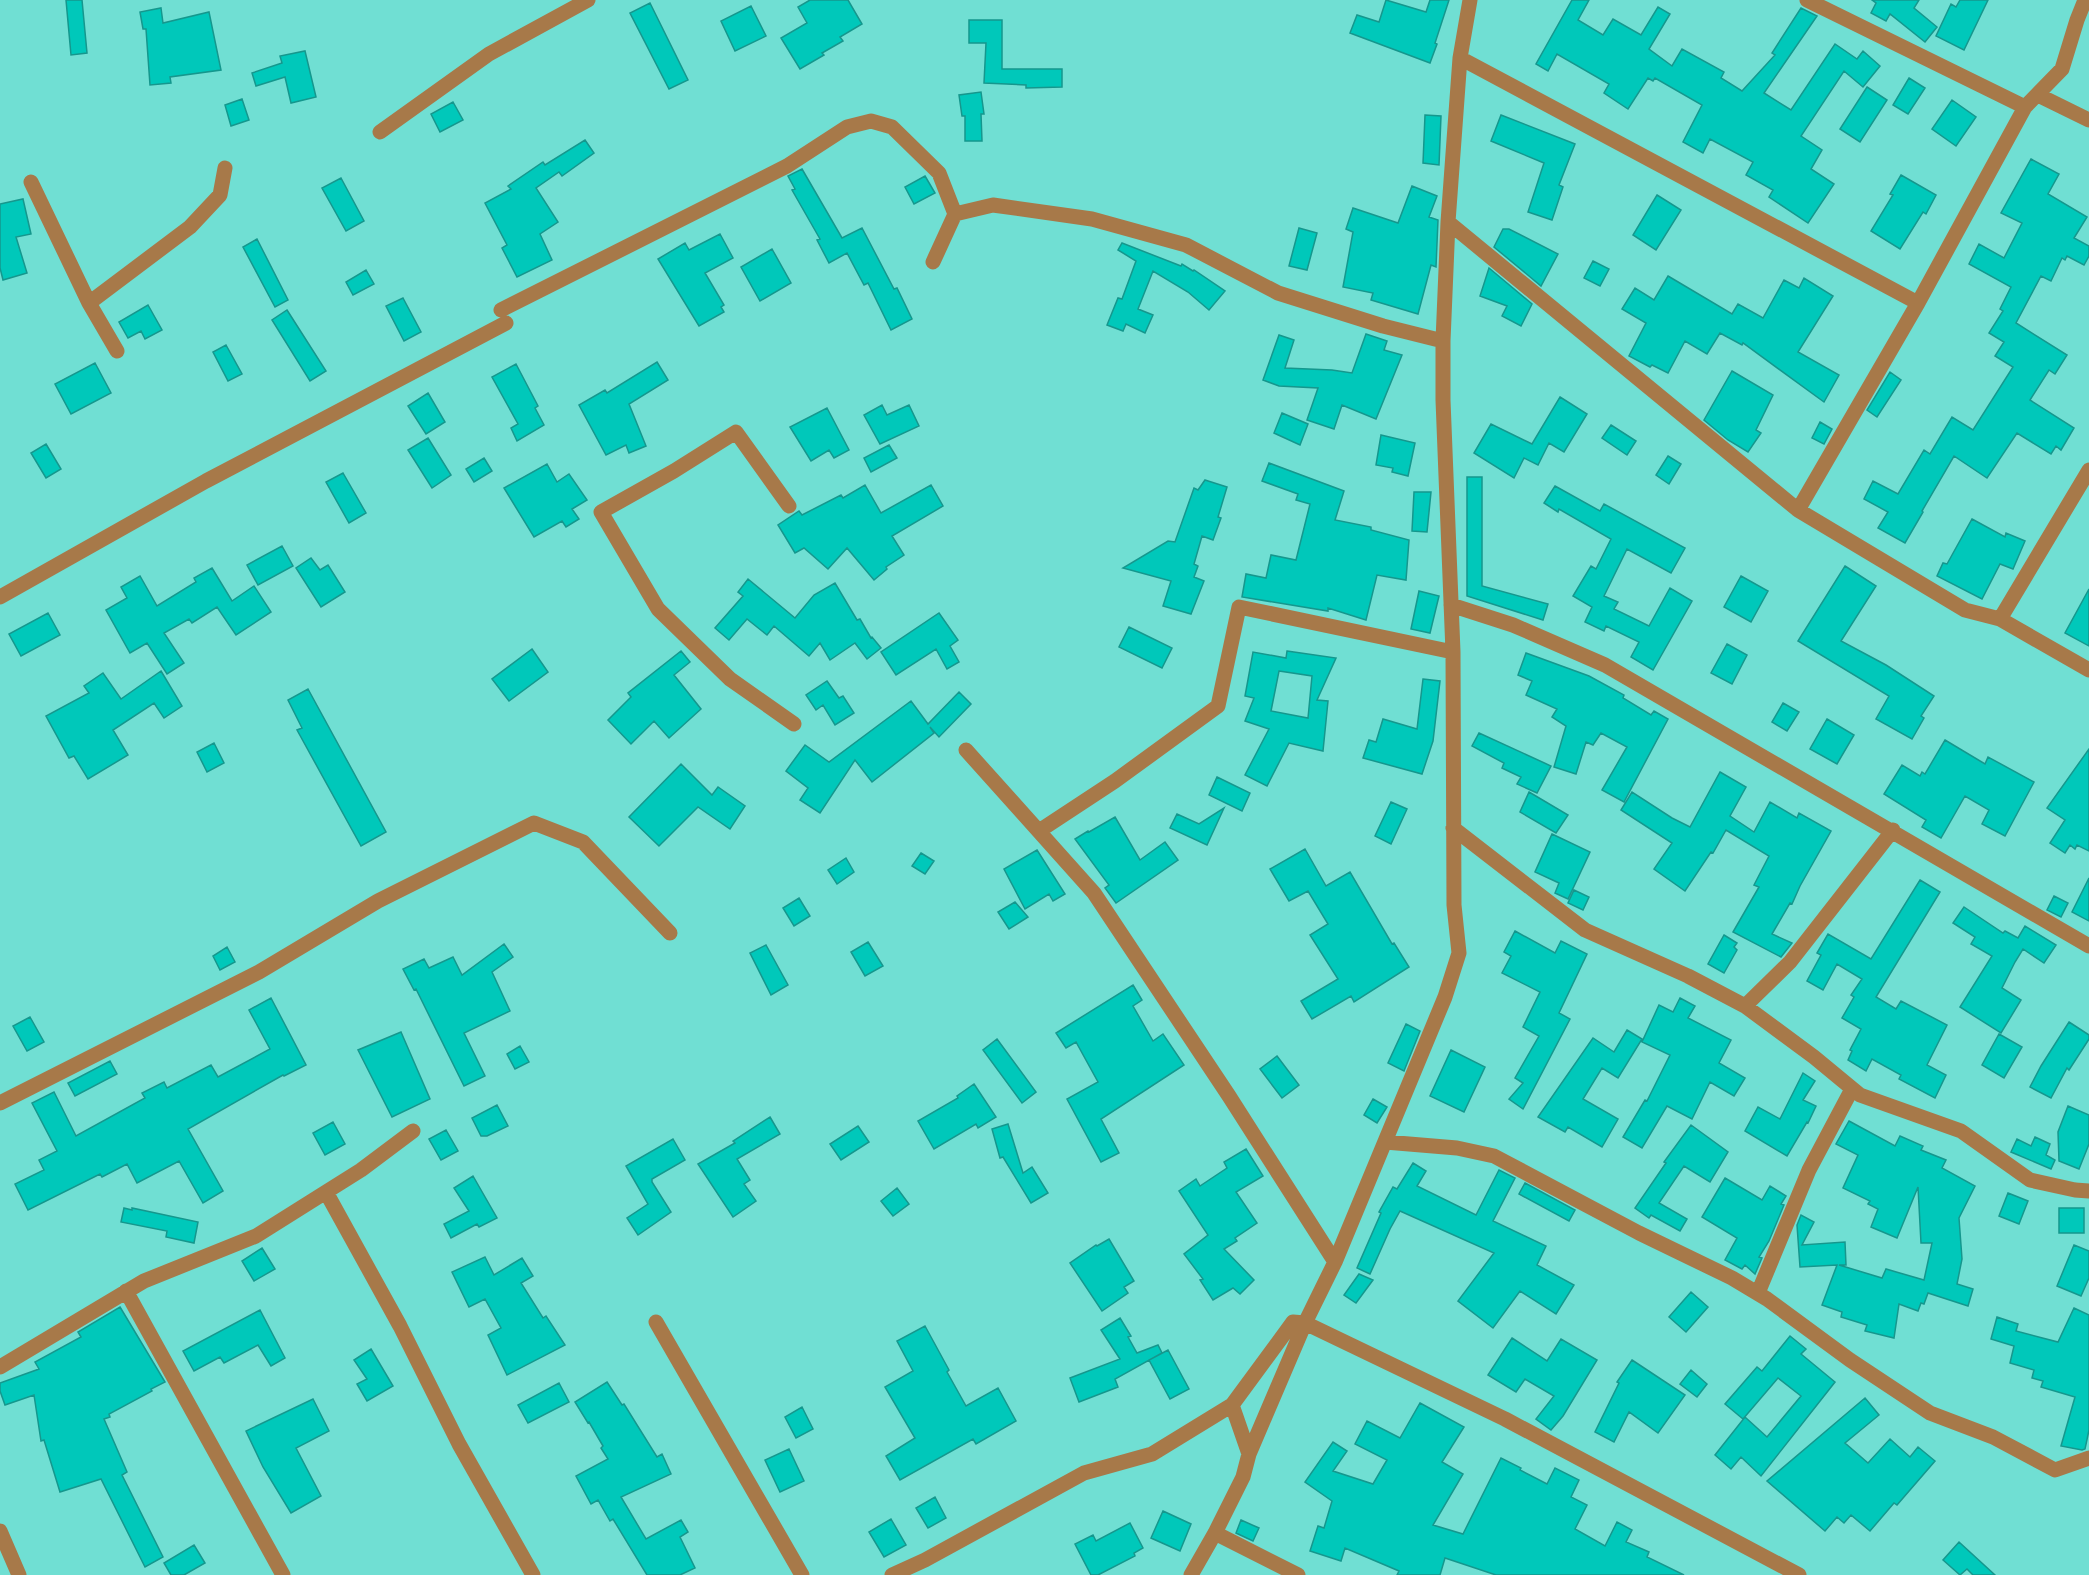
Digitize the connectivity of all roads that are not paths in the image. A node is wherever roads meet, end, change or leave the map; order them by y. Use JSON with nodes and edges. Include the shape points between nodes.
{"nodes":[{"id":1,"x":588,"y":0,"type":"edge"},
{"id":2,"x":1470,"y":0,"type":"edge"},
{"id":3,"x":2085,"y":0,"type":"edge"},
{"id":4,"x":1810,"y":1,"type":"edge"},
{"id":5,"x":1460,"y":58,"type":"junction"},
{"id":6,"x":2038,"y":95,"type":"junction"},
{"id":7,"x":2025,"y":107,"type":"junction"},
{"id":8,"x":2089,"y":120,"type":"edge"},
{"id":9,"x":380,"y":132,"type":"dead end"},
{"id":10,"x":225,"y":168,"type":"dead end"},
{"id":11,"x":31,"y":182,"type":"dead end"},
{"id":12,"x":955,"y":214,"type":"junction"},
{"id":13,"x":1448,"y":222,"type":"junction"},
{"id":14,"x":933,"y":262,"type":"dead end"},
{"id":15,"x":89,"y":303,"type":"junction"},
{"id":16,"x":1918,"y":303,"type":"junction"},
{"id":17,"x":1443,"y":341,"type":"junction"},
{"id":18,"x":117,"y":351,"type":"dead end"},
{"id":19,"x":2089,"y":470,"type":"edge"},
{"id":20,"x":789,"y":506,"type":"dead end"},
{"id":21,"x":1798,"y":510,"type":"junction"},
{"id":22,"x":0,"y":597,"type":"edge"},
{"id":23,"x":1451,"y":605,"type":"junction"},
{"id":24,"x":2000,"y":619,"type":"junction"},
{"id":25,"x":1453,"y":652,"type":"junction"},
{"id":26,"x":2089,"y":670,"type":"edge"},
{"id":27,"x":794,"y":724,"type":"dead end"},
{"id":28,"x":966,"y":750,"type":"dead end"},
{"id":29,"x":1454,"y":828,"type":"junction"},
{"id":30,"x":1893,"y":830,"type":"junction"},
{"id":31,"x":1039,"y":831,"type":"junction"},
{"id":32,"x":670,"y":933,"type":"dead end"},
{"id":33,"x":2089,"y":946,"type":"edge"},
{"id":34,"x":1744,"y":1006,"type":"junction"},
{"id":35,"x":1852,"y":1089,"type":"junction"},
{"id":36,"x":0,"y":1103,"type":"edge"},
{"id":37,"x":413,"y":1131,"type":"dead end"},
{"id":38,"x":1385,"y":1142,"type":"junction"},
{"id":39,"x":2089,"y":1191,"type":"edge"},
{"id":40,"x":326,"y":1192,"type":"junction"},
{"id":41,"x":1335,"y":1262,"type":"junction"},
{"id":42,"x":126,"y":1292,"type":"junction"},
{"id":43,"x":1758,"y":1293,"type":"junction"},
{"id":44,"x":656,"y":1322,"type":"dead end"},
{"id":45,"x":1305,"y":1323,"type":"junction"},
{"id":46,"x":0,"y":1367,"type":"edge"},
{"id":47,"x":1232,"y":1405,"type":"junction"},
{"id":48,"x":1249,"y":1454,"type":"junction"},
{"id":49,"x":2089,"y":1458,"type":"edge"},
{"id":50,"x":0,"y":1531,"type":"edge"},
{"id":51,"x":1215,"y":1533,"type":"junction"},
{"id":52,"x":19,"y":1575,"type":"edge"},
{"id":53,"x":283,"y":1575,"type":"edge"},
{"id":54,"x":533,"y":1575,"type":"edge"},
{"id":55,"x":802,"y":1575,"type":"edge"},
{"id":56,"x":892,"y":1575,"type":"edge"},
{"id":57,"x":1191,"y":1575,"type":"edge"},
{"id":58,"x":1298,"y":1575,"type":"edge"},
{"id":59,"x":1799,"y":1575,"type":"edge"}],
"edges":[{"from":1,"to":9,"type":"street","via":[[489,54]]},
{"from":2,"to":5,"type":"street"},
{"from":3,"to":6,"type":"street","via":[[2061,69]]},
{"from":4,"to":7,"type":"street"},
{"from":5,"to":13,"type":"street"},
{"from":5,"to":16,"type":"street"},
{"from":6,"to":7,"type":"street"},
{"from":6,"to":8,"type":"street"},
{"from":7,"to":16,"type":"street"},
{"from":10,"to":15,"type":"street","via":[[220,195],[190,227]]},
{"from":11,"to":15,"type":"street"},
{"from":12,"to":14,"type":"street"},
{"from":12,"to":17,"type":"street","via":[[993,204],[1092,219],[1186,245],[1278,293]]},
{"from":12,"to":22,"type":"street","via":[[939,173],[892,127],[871,121],[847,127],[787,166],[504,317]]},
{"from":13,"to":17,"type":"street"},
{"from":13,"to":21,"type":"street"},
{"from":15,"to":18,"type":"street"},
{"from":16,"to":21,"type":"street"},
{"from":17,"to":23,"type":"street"},
{"from":19,"to":24,"type":"street"},
{"from":20,"to":27,"type":"street","via":[[736,432],[601,512],[658,609],[730,679]]},
{"from":21,"to":24,"type":"street","via":[[1965,610]]},
{"from":23,"to":25,"type":"street"},
{"from":23,"to":30,"type":"street","via":[[1513,625],[1605,665]]},
{"from":24,"to":26,"type":"street"},
{"from":25,"to":29,"type":"street"},
{"from":25,"to":31,"type":"street","via":[[1239,607],[1218,706],[1115,782]]},
{"from":28,"to":31,"type":"street"},
{"from":29,"to":34,"type":"street","via":[[1585,930]]},
{"from":29,"to":38,"type":"street","via":[[1454,905],[1459,953]]},
{"from":30,"to":33,"type":"street"},
{"from":30,"to":34,"type":"street","via":[[1790,962]]},
{"from":31,"to":41,"type":"street","via":[[1094,893]]},
{"from":32,"to":36,"type":"street","via":[[583,842],[534,823],[378,901],[259,972]]},
{"from":34,"to":35,"type":"street"},
{"from":35,"to":39,"type":"street","via":[[1961,1131],[2030,1180]]},
{"from":35,"to":43,"type":"street","via":[[1809,1170]]},
{"from":37,"to":40,"type":"street"},
{"from":38,"to":41,"type":"street"},
{"from":38,"to":43,"type":"street","via":[[1457,1148],[1494,1156]]},
{"from":40,"to":42,"type":"street","via":[[256,1236]]},
{"from":40,"to":54,"type":"street"},
{"from":41,"to":45,"type":"street"},
{"from":42,"to":46,"type":"street"},
{"from":42,"to":53,"type":"street"},
{"from":43,"to":49,"type":"street","via":[[1930,1413],[1993,1437],[2055,1470]]},
{"from":44,"to":55,"type":"street"},
{"from":45,"to":47,"type":"street","via":[[1293,1322]]},
{"from":45,"to":48,"type":"street"},
{"from":45,"to":59,"type":"street","via":[[1505,1419]]},
{"from":47,"to":48,"type":"street"},
{"from":47,"to":56,"type":"street","via":[[1152,1454],[1084,1473]]},
{"from":48,"to":51,"type":"street","via":[[1243,1477]]},
{"from":50,"to":52,"type":"street"},
{"from":51,"to":57,"type":"street"},
{"from":51,"to":58,"type":"street"}]}
